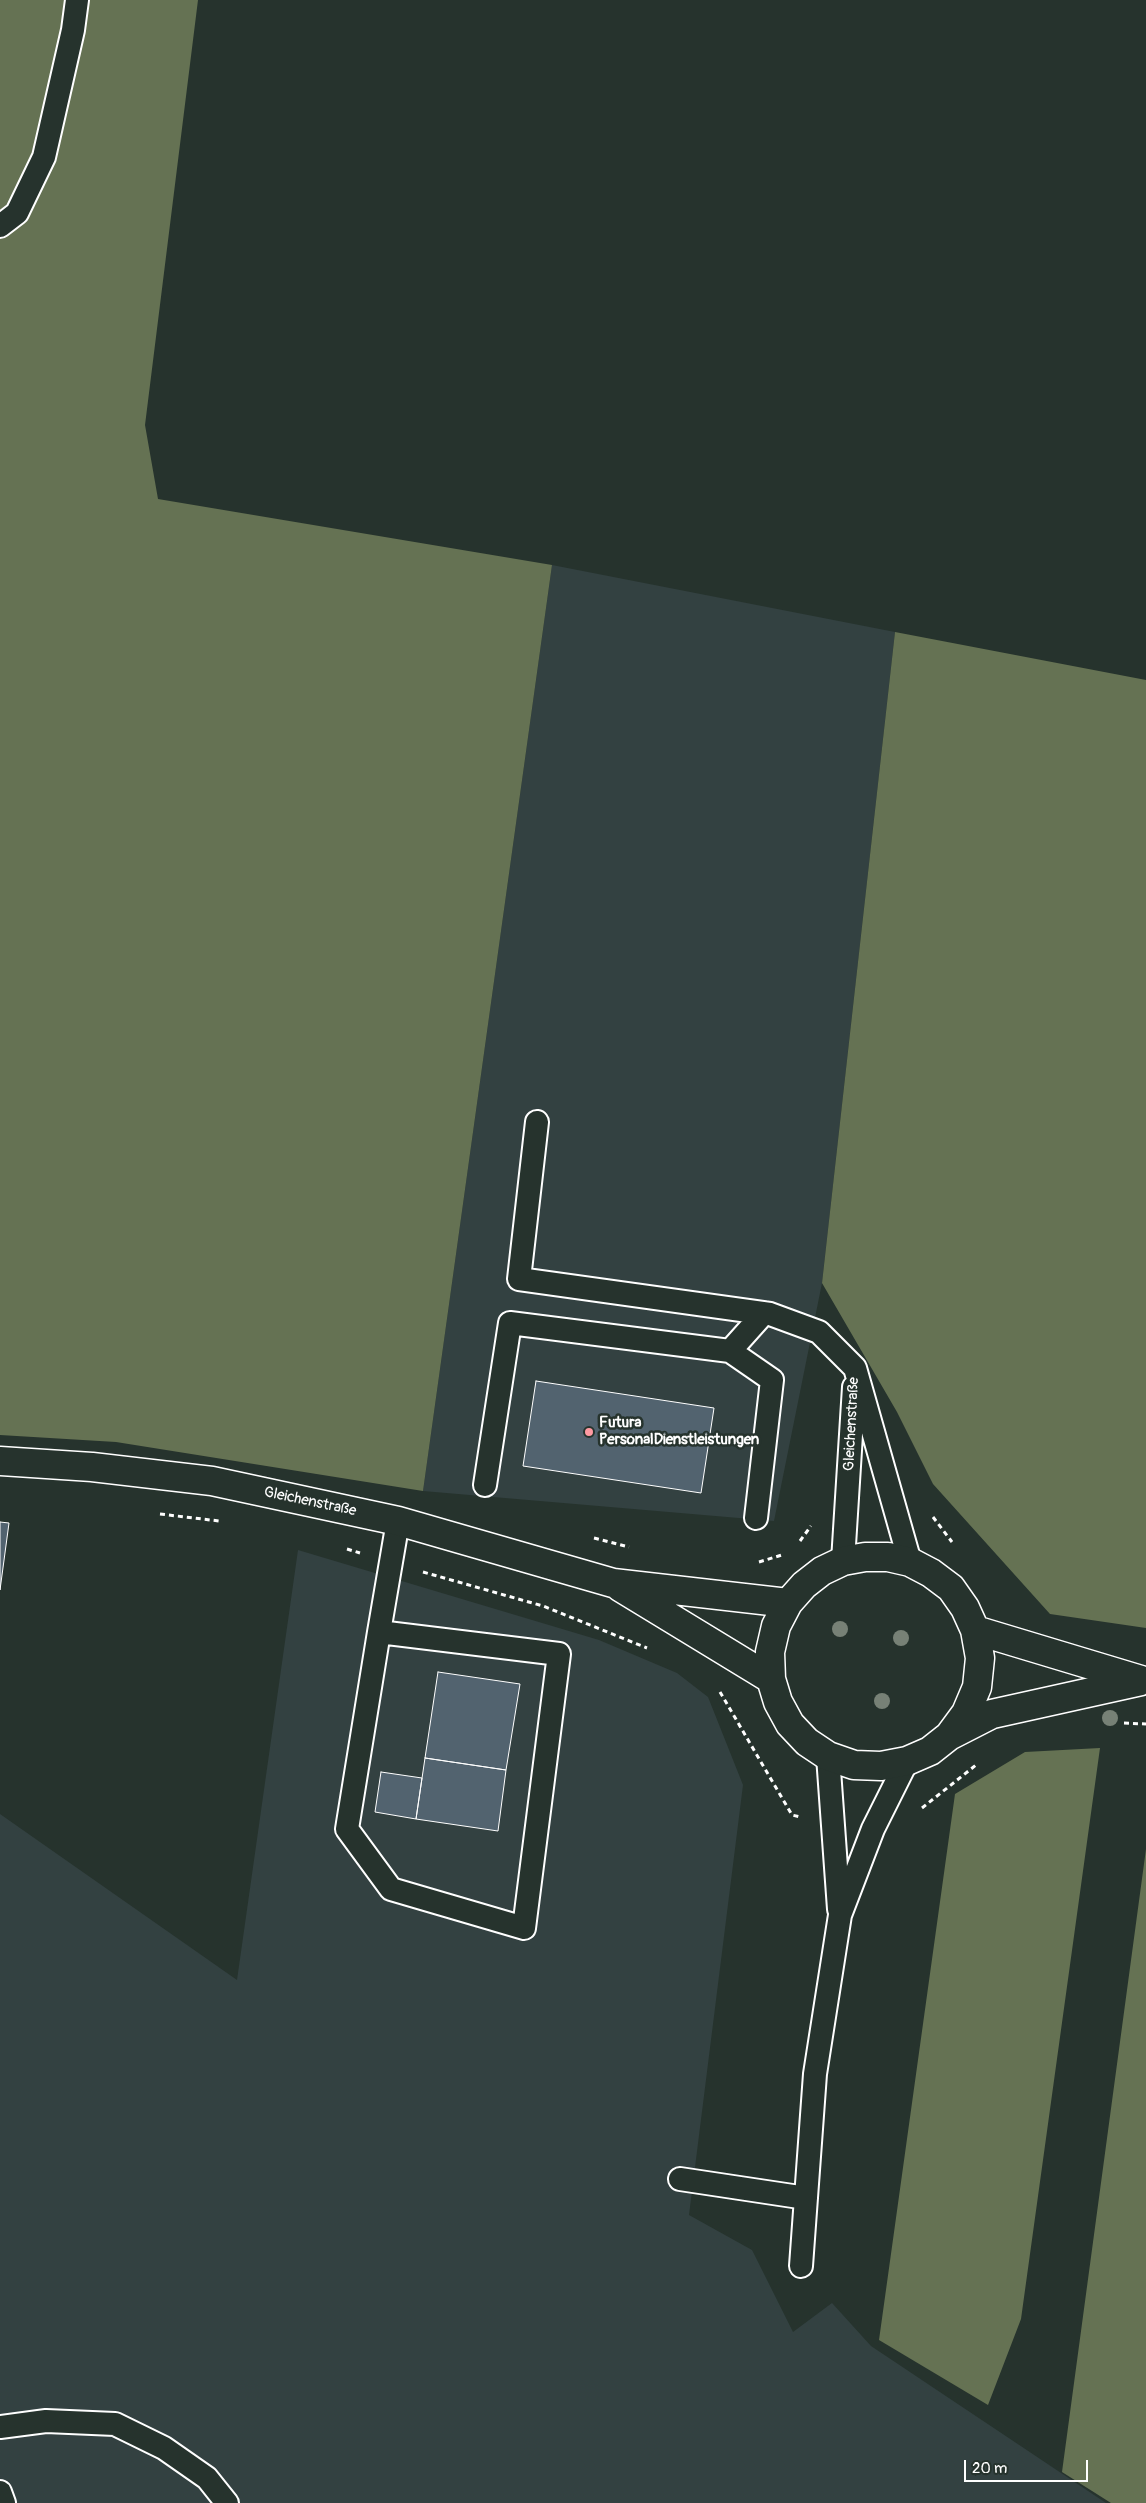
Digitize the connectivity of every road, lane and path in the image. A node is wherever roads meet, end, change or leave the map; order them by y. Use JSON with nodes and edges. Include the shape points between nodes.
{"nodes":[{"id":1,"x":77,"y":0,"type":"edge"},
{"id":2,"x":0,"y":226,"type":"edge"},
{"id":3,"x":537,"y":1122,"type":"dead end"},
{"id":4,"x":764,"y":1313,"type":"junction"},
{"id":5,"x":730,"y":1351,"type":"junction"},
{"id":6,"x":855,"y":1368,"type":"junction"},
{"id":7,"x":0,"y":1461,"type":"edge"},
{"id":8,"x":485,"y":1485,"type":"dead end"},
{"id":9,"x":756,"y":1518,"type":"dead end"},
{"id":10,"x":398,"y":1521,"type":"junction"},
{"id":11,"x":843,"y":1561,"type":"junction"},
{"id":12,"x":910,"y":1562,"type":"junction"},
{"id":13,"x":613,"y":1583,"type":"junction"},
{"id":14,"x":788,"y":1603,"type":"junction"},
{"id":15,"x":975,"y":1630,"type":"junction"},
{"id":16,"x":378,"y":1632,"type":"junction"},
{"id":17,"x":771,"y":1679,"type":"junction"},
{"id":18,"x":1144,"y":1681,"type":"edge"},
{"id":19,"x":1120,"y":1723,"type":"dead end"},
{"id":20,"x":1146,"y":1724,"type":"edge"},
{"id":21,"x":949,"y":1736,"type":"junction"},
{"id":22,"x":828,"y":1756,"type":"junction"},
{"id":23,"x":983,"y":1759,"type":"dead end"},
{"id":24,"x":907,"y":1762,"type":"junction"},
{"id":25,"x":922,"y":1808,"type":"dead end"},
{"id":26,"x":840,"y":1915,"type":"junction"},
{"id":27,"x":680,"y":2179,"type":"dead end"},
{"id":28,"x":806,"y":2198,"type":"junction"},
{"id":29,"x":801,"y":2266,"type":"dead end"},
{"id":30,"x":0,"y":2428,"type":"edge"},
{"id":31,"x":0,"y":2492,"type":"edge"},
{"id":32,"x":4,"y":2503,"type":"edge"},
{"id":33,"x":226,"y":2503,"type":"edge"}],
"edges":[{"from":1,"to":2,"type":"lane","via":[[44,157],[17,213]]},
{"from":3,"to":4,"type":"lane","via":[[519,1279]]},
{"from":4,"to":5,"type":"lane"},
{"from":4,"to":6,"type":"lane","via":[[818,1332]]},
{"from":5,"to":8,"type":"lane","via":[[510,1323]]},
{"from":5,"to":9,"type":"lane","via":[[772,1380]]},
{"from":6,"to":11,"type":"lane","name":"Gleichenstraße"},
{"from":6,"to":12,"type":"lane","name":"Gleichenstraße"},
{"from":7,"to":10,"type":"street","name":"Gleichenstraße","via":[[92,1467],[212,1481]]},
{"from":10,"to":13,"type":"street","name":"Gleichenstraße"},
{"from":10,"to":16,"type":"lane"},
{"from":11,"to":12,"type":"street","via":[[880,1557]]},
{"from":11,"to":14,"type":"street","via":[[822,1571]]},
{"from":12,"to":15,"type":"street","via":[[951,1588]]},
{"from":13,"to":14,"type":"street","name":"Gleichenstraße"},
{"from":13,"to":17,"type":"street","name":"Gleichenstraße"},
{"from":14,"to":17,"type":"street","via":[[770,1652]]},
{"from":15,"to":18,"type":"street"},
{"from":15,"to":21,"type":"street","via":[[980,1658],[977,1687],[966,1714]]},
{"from":16,"to":16,"type":"lane","via":[[346,1829],[391,1889],[524,1928],[558,1654]]},
{"from":17,"to":22,"type":"street","via":[[790,1724],[807,1742]]},
{"from":18,"to":21,"type":"street","via":[[992,1714]]},
{"from":19,"to":20,"type":"path"},
{"from":21,"to":24,"type":"street","via":[[930,1751]]},
{"from":22,"to":24,"type":"street","via":[[854,1765]]},
{"from":22,"to":26,"type":"lane"},
{"from":23,"to":25,"type":"path"},
{"from":24,"to":26,"type":"lane","via":[[873,1829]]},
{"from":26,"to":28,"type":"lane","via":[[815,2074]]},
{"from":27,"to":28,"type":"lane"},
{"from":28,"to":29,"type":"lane"},
{"from":30,"to":33,"type":"lane","via":[[46,2421],[115,2424],[164,2448],[207,2478]]},
{"from":31,"to":32,"type":"lane"}]}
